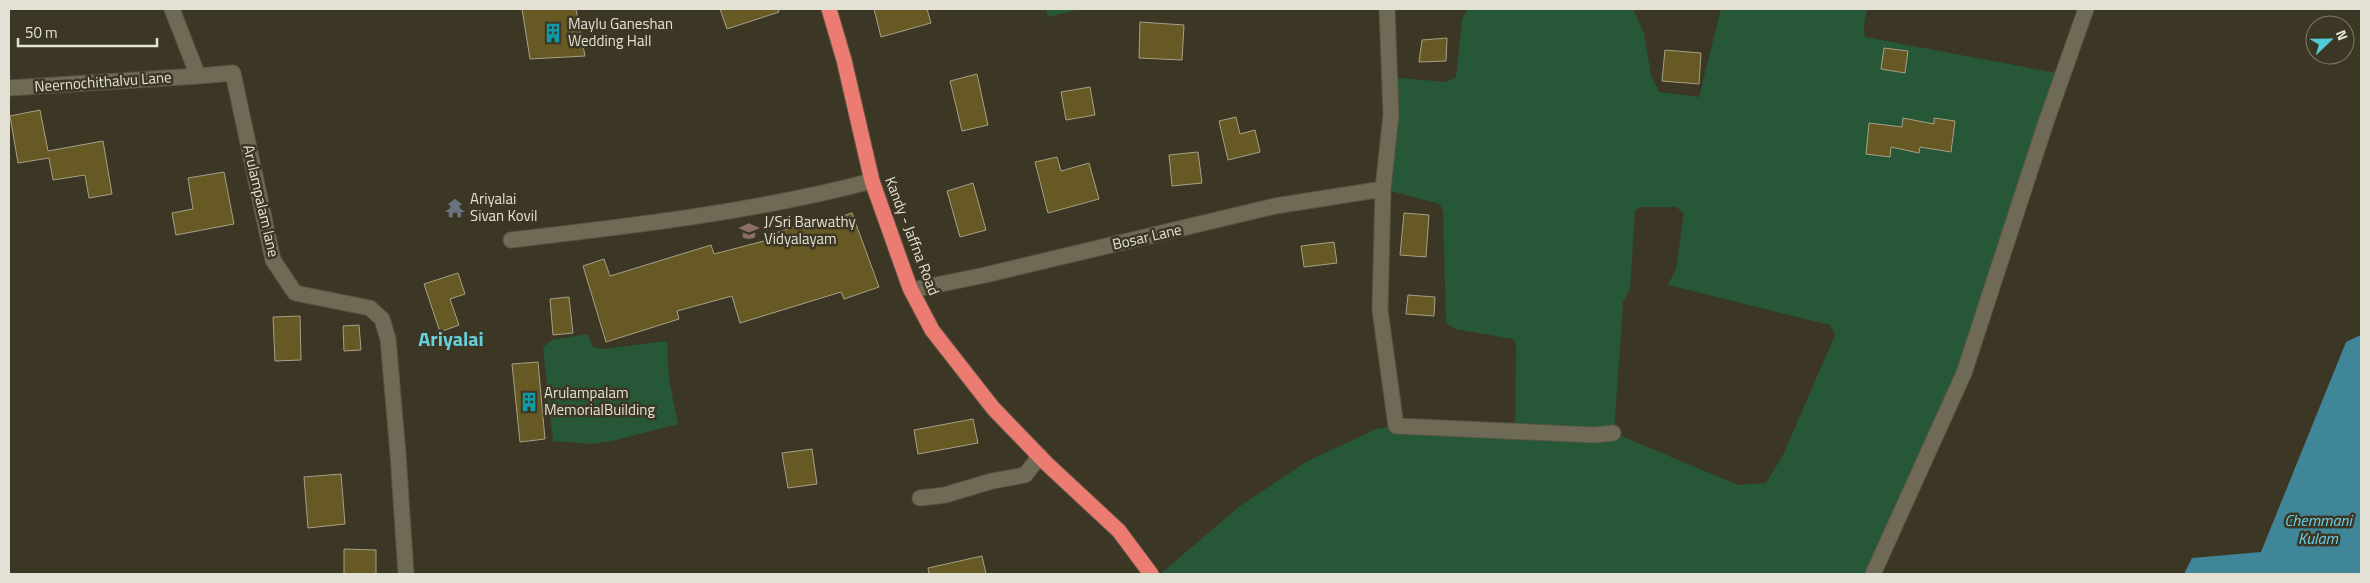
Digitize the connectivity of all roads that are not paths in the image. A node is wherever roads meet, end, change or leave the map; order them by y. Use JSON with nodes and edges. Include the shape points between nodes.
{"nodes":[{"id":1,"x":172,"y":9,"type":"edge"},
{"id":2,"x":829,"y":9,"type":"edge"},
{"id":3,"x":1388,"y":9,"type":"edge"},
{"id":4,"x":2086,"y":9,"type":"edge"},
{"id":5,"x":198,"y":76,"type":"junction"},
{"id":6,"x":9,"y":88,"type":"edge"},
{"id":7,"x":872,"y":181,"type":"junction"},
{"id":8,"x":1383,"y":189,"type":"junction"},
{"id":9,"x":511,"y":240,"type":"dead end"},
{"id":10,"x":912,"y":290,"type":"junction"},
{"id":11,"x":1614,"y":433,"type":"dead end"},
{"id":12,"x":1040,"y":456,"type":"junction"},
{"id":13,"x":920,"y":498,"type":"dead end"},
{"id":14,"x":406,"y":574,"type":"edge"},
{"id":15,"x":1151,"y":574,"type":"edge"},
{"id":16,"x":1874,"y":574,"type":"edge"}],
"edges":[{"from":1,"to":5,"type":"street"},
{"from":2,"to":7,"type":"highway","name":"Kandy - Jaffna Road"},
{"from":3,"to":8,"type":"street","via":[[1391,115]]},
{"from":4,"to":16,"type":"street","via":[[1964,373]]},
{"from":5,"to":6,"type":"street","name":"Neernochithalvu Lane"},
{"from":5,"to":14,"type":"street","name":"Arulampalam lane","via":[[233,73],[273,260],[295,293],[370,308],[382,319],[388,339]]},
{"from":7,"to":9,"type":"street","via":[[812,197],[747,208]]},
{"from":7,"to":10,"type":"highway","name":"Kandy - Jaffna Road"},
{"from":8,"to":10,"type":"street","name":"Bosar Lane","via":[[1275,206]]},
{"from":8,"to":11,"type":"street","via":[[1380,310],[1396,426],[1595,435]]},
{"from":10,"to":12,"type":"highway","name":"Kandy - Jaffna Road","via":[[932,330],[955,360],[993,408]]},
{"from":12,"to":13,"type":"street","via":[[1025,475]]},
{"from":12,"to":15,"type":"highway","name":"Kandy - Jaffna Road","via":[[1119,531]]}]}
